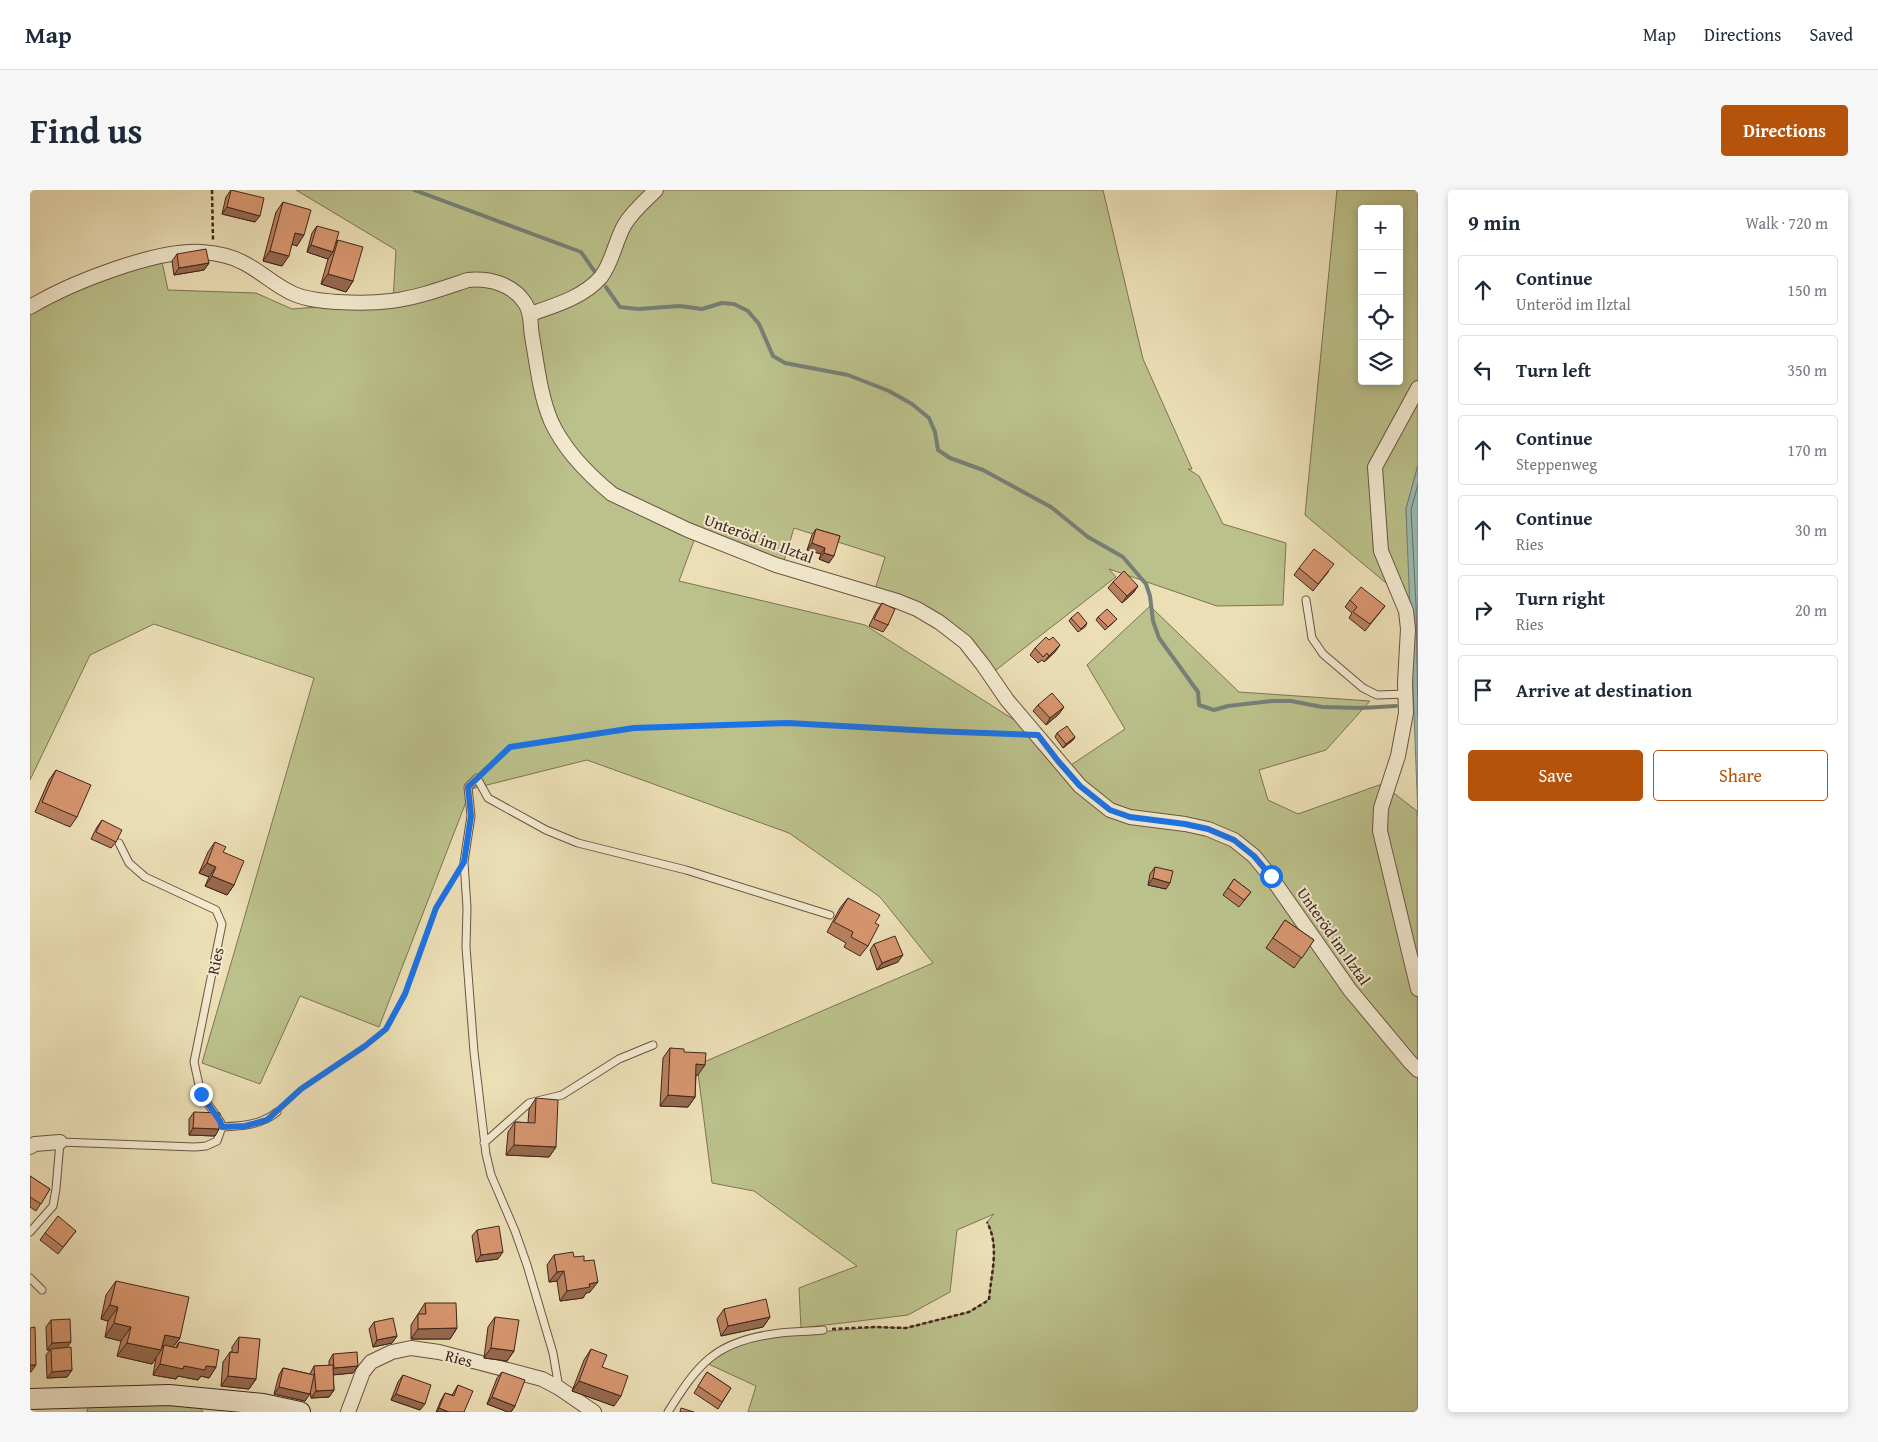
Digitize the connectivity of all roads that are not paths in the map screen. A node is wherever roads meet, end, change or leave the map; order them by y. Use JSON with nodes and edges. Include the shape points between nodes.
{"nodes":[{"id":1,"x":656,"y":190,"type":"edge"},
{"id":2,"x":30,"y":306,"type":"edge"},
{"id":3,"x":530,"y":314,"type":"junction"},
{"id":4,"x":1418,"y":388,"type":"edge"},
{"id":5,"x":1306,"y":600,"type":"dead end"},
{"id":6,"x":1406,"y":694,"type":"junction"},
{"id":7,"x":119,"y":843,"type":"edge"},
{"id":8,"x":830,"y":915,"type":"dead end"},
{"id":9,"x":1418,"y":989,"type":"edge"},
{"id":10,"x":653,"y":1045,"type":"dead end"},
{"id":11,"x":1418,"y":1070,"type":"edge"},
{"id":12,"x":277,"y":1112,"type":"road end"},
{"id":13,"x":222,"y":1127,"type":"junction"},
{"id":14,"x":60,"y":1142,"type":"junction"},
{"id":15,"x":484,"y":1143,"type":"junction"},
{"id":16,"x":30,"y":1147,"type":"edge"},
{"id":17,"x":30,"y":1232,"type":"edge"},
{"id":18,"x":30,"y":1278,"type":"edge"},
{"id":19,"x":42,"y":1290,"type":"dead end"},
{"id":20,"x":823,"y":1330,"type":"road end"},
{"id":21,"x":559,"y":1388,"type":"junction"},
{"id":22,"x":30,"y":1398,"type":"edge"},
{"id":23,"x":300,"y":1412,"type":"edge"},
{"id":24,"x":348,"y":1412,"type":"edge"},
{"id":25,"x":594,"y":1412,"type":"edge"},
{"id":26,"x":668,"y":1412,"type":"edge"}],
"edges":[{"from":1,"to":3,"type":"street","via":[[625,224],[615,252],[600,278],[576,296]]},
{"from":2,"to":3,"type":"street","name":"Unteröd im Ilztal","via":[[98,275],[182,252],[213,254],[241,261],[278,286],[316,300],[394,301],[468,280],[496,281],[519,295]]},
{"from":3,"to":11,"type":"street","name":"Unteröd im Ilztal","via":[[539,377],[551,422],[575,458],[612,494],[688,530],[776,564],[918,609],[939,622],[965,642],[1007,700],[1080,786],[1110,810],[1130,817],[1208,829],[1234,840],[1254,856],[1350,990]]},
{"from":4,"to":6,"type":"street","via":[[1375,467],[1382,551],[1406,611]]},
{"from":5,"to":6,"type":"lane","via":[[1312,638],[1323,654],[1363,688],[1377,695]]},
{"from":6,"to":9,"type":"street","via":[[1398,756],[1381,808],[1380,830]]},
{"from":7,"to":13,"type":"lane","name":"Ries","via":[[129,863],[146,877],[216,910],[222,924],[194,1062],[201,1094]]},
{"from":8,"to":15,"type":"lane","via":[[686,870],[578,843],[546,830],[488,798],[478,778],[468,787],[471,816],[464,862],[468,992]]},
{"from":10,"to":15,"type":"lane","via":[[620,1059],[562,1095],[529,1104]]},
{"from":12,"to":13,"type":"lane","via":[[267,1120]]},
{"from":13,"to":14,"type":"lane","via":[[217,1141],[206,1146]]},
{"from":14,"to":16,"type":"street"},
{"from":14,"to":17,"type":"lane","via":[[53,1206]]},
{"from":15,"to":21,"type":"lane","via":[[492,1175],[527,1265],[553,1353]]},
{"from":18,"to":19,"type":"lane"},
{"from":20,"to":26,"type":"lane","via":[[775,1333],[728,1346],[704,1361]]},
{"from":21,"to":24,"type":"street","name":"Ries","via":[[542,1379],[439,1352],[411,1348],[370,1362]]},
{"from":21,"to":25,"type":"street","name":"Ries"},
{"from":22,"to":23,"type":"street","via":[[169,1395],[263,1404]]}]}
